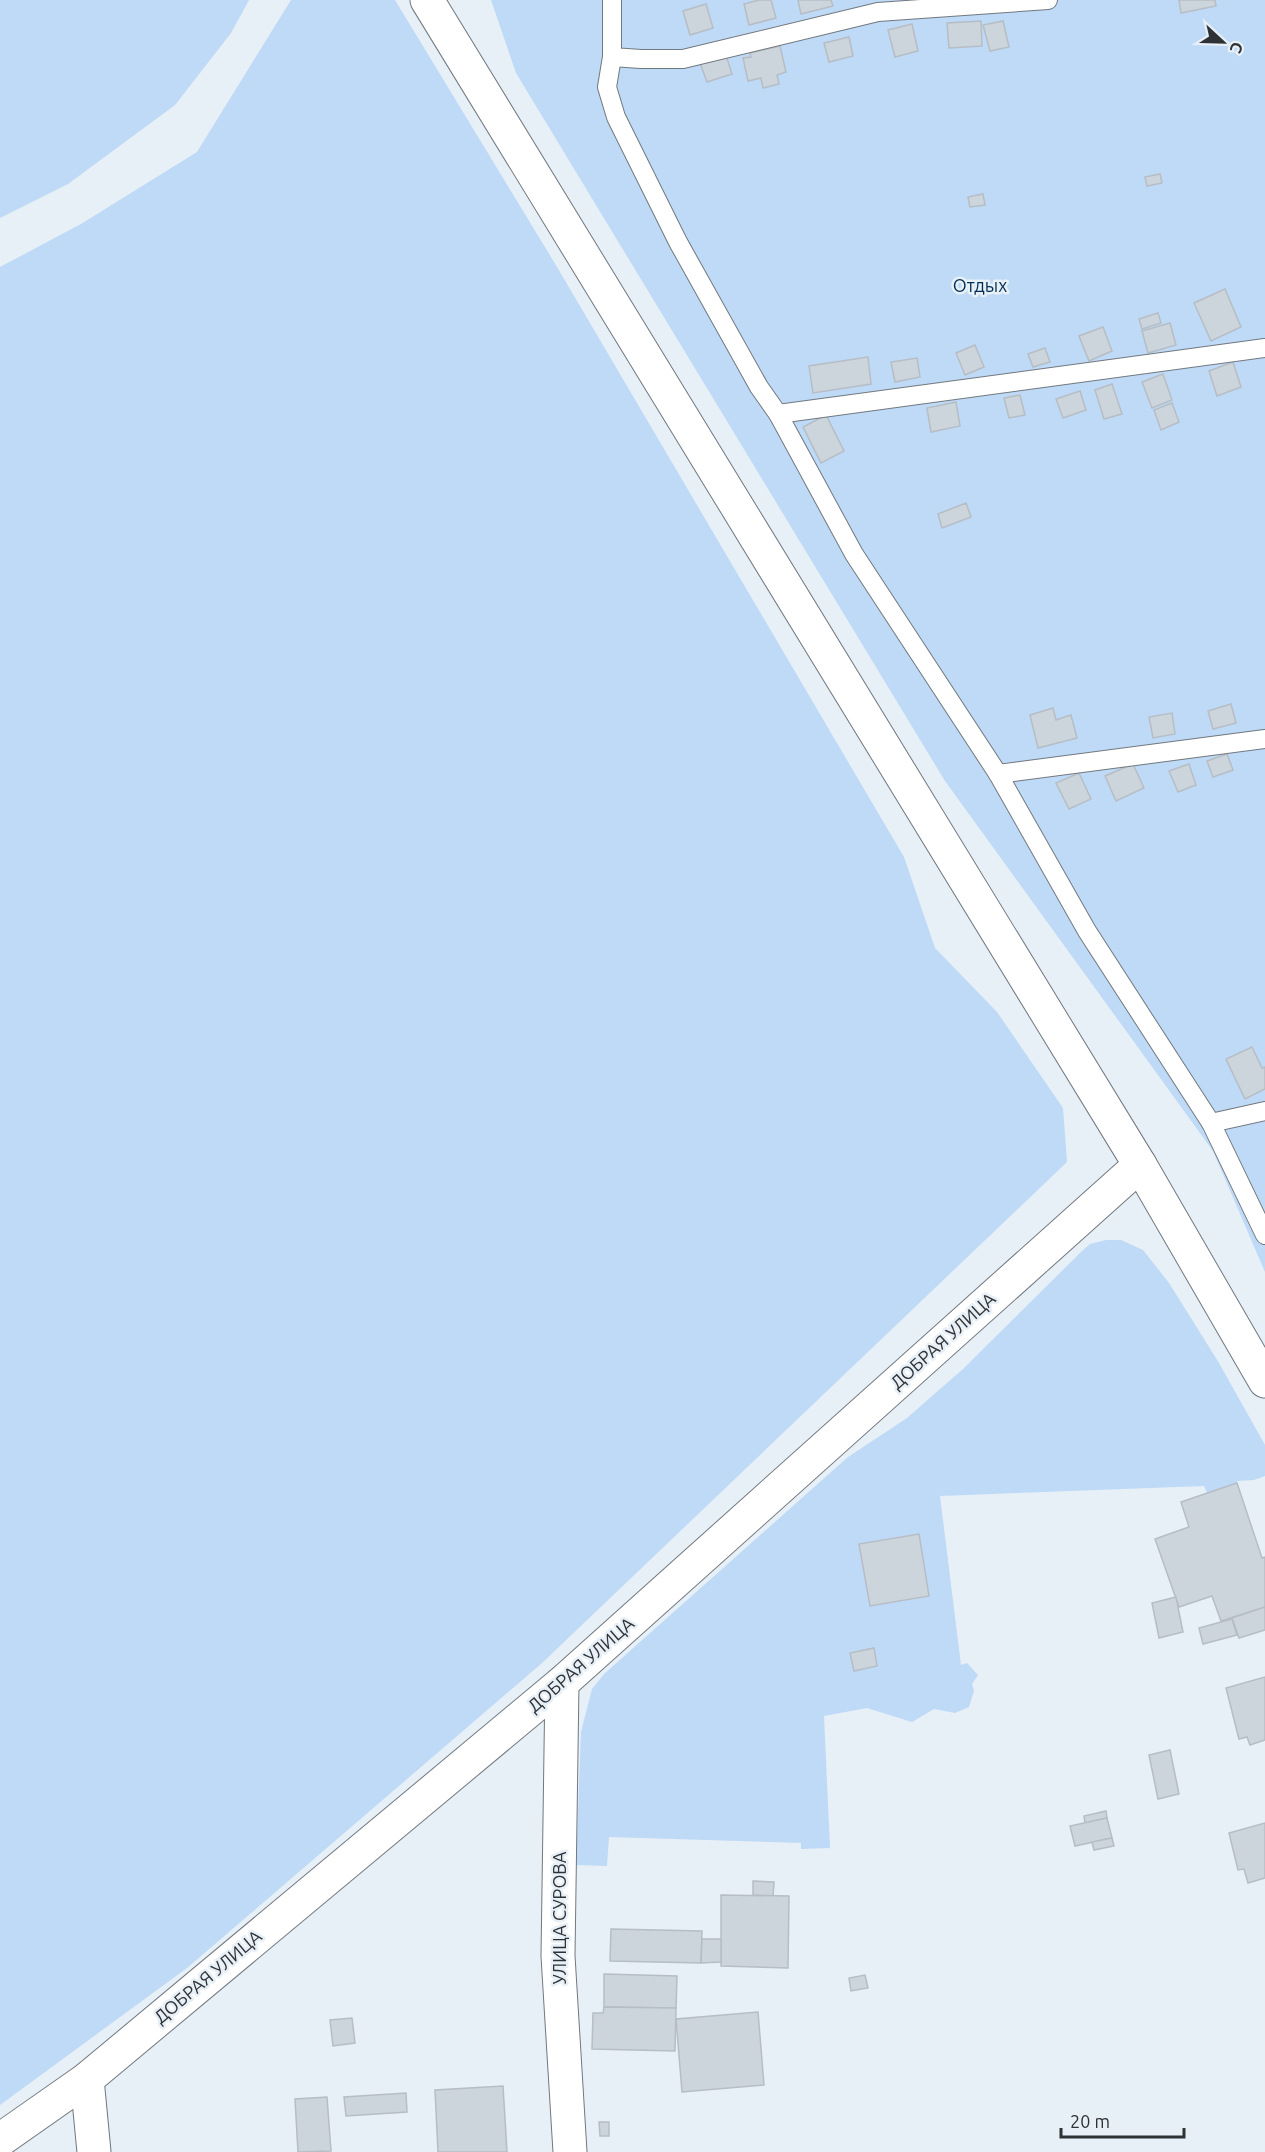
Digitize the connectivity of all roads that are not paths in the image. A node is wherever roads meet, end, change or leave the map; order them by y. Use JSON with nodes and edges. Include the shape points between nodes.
{"nodes":[{"id":1,"x":427,"y":0,"type":"edge"},
{"id":2,"x":612,"y":0,"type":"edge"},
{"id":3,"x":1048,"y":0,"type":"edge"},
{"id":4,"x":612,"y":57,"type":"junction"},
{"id":5,"x":1265,"y":348,"type":"edge"},
{"id":6,"x":778,"y":414,"type":"junction"},
{"id":7,"x":1265,"y":739,"type":"edge"},
{"id":8,"x":998,"y":774,"type":"junction"},
{"id":9,"x":1265,"y":1111,"type":"edge"},
{"id":10,"x":1211,"y":1123,"type":"junction"},
{"id":11,"x":1140,"y":1165,"type":"junction"},
{"id":12,"x":1265,"y":1235,"type":"edge"},
{"id":13,"x":1265,"y":1381,"type":"edge"},
{"id":14,"x":562,"y":1683,"type":"junction"},
{"id":15,"x":87,"y":2079,"type":"junction"},
{"id":16,"x":0,"y":2140,"type":"edge"},
{"id":17,"x":94,"y":2152,"type":"edge"},
{"id":18,"x":570,"y":2152,"type":"edge"}],
"edges":[{"from":1,"to":11,"type":"street"},
{"from":2,"to":4,"type":"lane"},
{"from":3,"to":4,"type":"lane","via":[[878,12],[682,59]]},
{"from":4,"to":6,"type":"lane","via":[[607,87],[616,117],[678,242]]},
{"from":5,"to":6,"type":"lane"},
{"from":6,"to":8,"type":"lane","via":[[854,554]]},
{"from":7,"to":8,"type":"lane"},
{"from":8,"to":10,"type":"lane","via":[[1087,932]]},
{"from":9,"to":10,"type":"lane"},
{"from":10,"to":12,"type":"lane"},
{"from":11,"to":13,"type":"street"},
{"from":11,"to":14,"type":"street","name":"ДОБРАЯ УЛИЦА"},
{"from":14,"to":15,"type":"street","name":"ДОБРАЯ УЛИЦА"},
{"from":14,"to":18,"type":"street","name":"УЛИЦА СУРОВА","via":[[558,1956]]},
{"from":15,"to":16,"type":"street","name":"ДОБРАЯ УЛИЦА"},
{"from":15,"to":17,"type":"street"}]}
